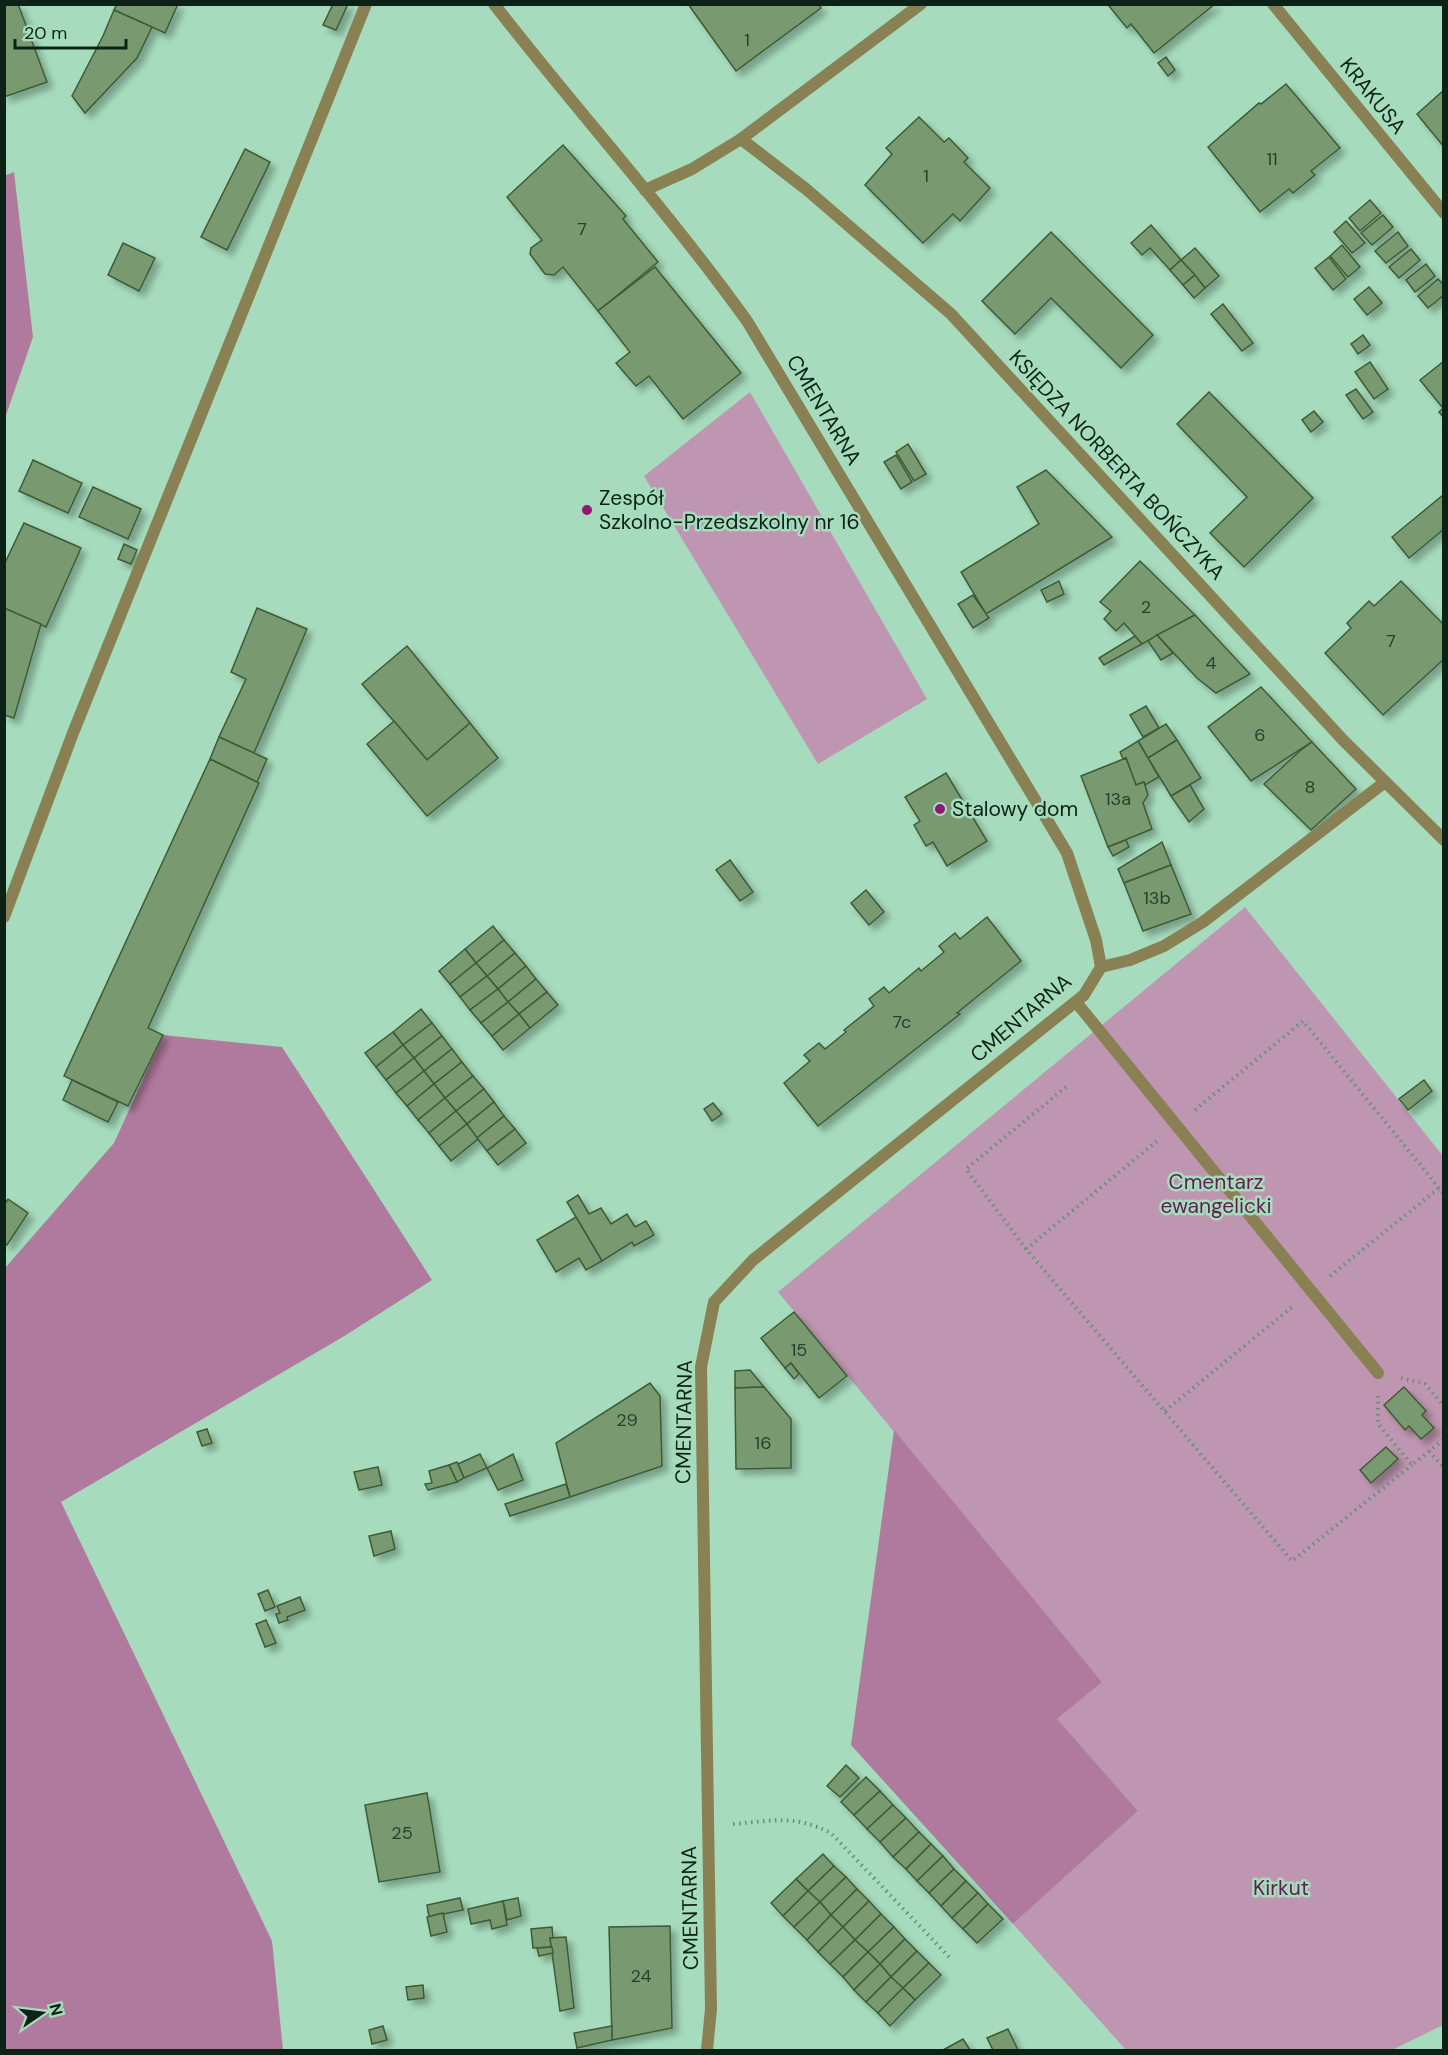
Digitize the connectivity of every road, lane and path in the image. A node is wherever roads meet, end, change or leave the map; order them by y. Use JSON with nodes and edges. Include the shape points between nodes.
{"nodes":[{"id":1,"x":366,"y":4,"type":"edge"},
{"id":2,"x":494,"y":4,"type":"edge"},
{"id":3,"x":921,"y":4,"type":"edge"},
{"id":4,"x":1273,"y":4,"type":"edge"},
{"id":5,"x":741,"y":139,"type":"junction"},
{"id":6,"x":645,"y":190,"type":"junction"},
{"id":7,"x":1443,"y":213,"type":"edge"},
{"id":8,"x":1385,"y":782,"type":"junction"},
{"id":9,"x":1443,"y":840,"type":"edge"},
{"id":10,"x":4,"y":917,"type":"edge"},
{"id":11,"x":1101,"y":967,"type":"junction"},
{"id":12,"x":1076,"y":1002,"type":"junction"},
{"id":13,"x":1066,"y":1088,"type":"dead end"},
{"id":14,"x":1177,"y":1125,"type":"junction"},
{"id":15,"x":1443,"y":1194,"type":"edge"},
{"id":16,"x":1026,"y":1249,"type":"junction"},
{"id":17,"x":1378,"y":1373,"type":"junction"},
{"id":18,"x":1443,"y":1406,"type":"edge"},
{"id":19,"x":1443,"y":1439,"type":"edge"},
{"id":20,"x":1429,"y":1451,"type":"junction"},
{"id":21,"x":1412,"y":1465,"type":"junction"},
{"id":22,"x":1443,"y":1468,"type":"edge"},
{"id":23,"x":708,"y":1827,"type":"junction"},
{"id":24,"x":952,"y":1960,"type":"dead end"},
{"id":25,"x":707,"y":2050,"type":"edge"}],
"edges":[{"from":1,"to":10,"type":"street","via":[[73,733]]},
{"from":2,"to":6,"type":"street","name":"CMENTARNA"},
{"from":3,"to":5,"type":"street"},
{"from":4,"to":7,"type":"street","name":"KRAKUSA"},
{"from":5,"to":6,"type":"street","via":[[692,169]]},
{"from":5,"to":8,"type":"street","name":"KSIĘDZA NORBERTA BOŃCZYKA","via":[[806,189],[951,314]]},
{"from":6,"to":11,"type":"street","name":"CMENTARNA","via":[[747,321],[1067,853]]},
{"from":8,"to":9,"type":"street","name":"KSIĘDZA NORBERTA BOŃCZYKA"},
{"from":8,"to":11,"type":"street","via":[[1203,922],[1164,946]]},
{"from":11,"to":12,"type":"street","name":"CMENTARNA"},
{"from":12,"to":14,"type":"street"},
{"from":12,"to":23,"type":"street","name":"CMENTARNA","via":[[753,1260],[714,1302],[701,1367]]},
{"from":13,"to":16,"type":"path","via":[[966,1169]]},
{"from":14,"to":15,"type":"path","via":[[1303,1021]]},
{"from":14,"to":16,"type":"path"},
{"from":14,"to":17,"type":"street"},
{"from":16,"to":21,"type":"path","via":[[1292,1561]]},
{"from":17,"to":18,"type":"path","via":[[1425,1384]]},
{"from":17,"to":21,"type":"path","via":[[1378,1424]]},
{"from":19,"to":20,"type":"path"},
{"from":20,"to":21,"type":"path"},
{"from":20,"to":22,"type":"path"},
{"from":23,"to":24,"type":"path","via":[[790,1819],[812,1823],[831,1833]]},
{"from":23,"to":25,"type":"street","name":"CMENTARNA","via":[[711,2009]]}]}
